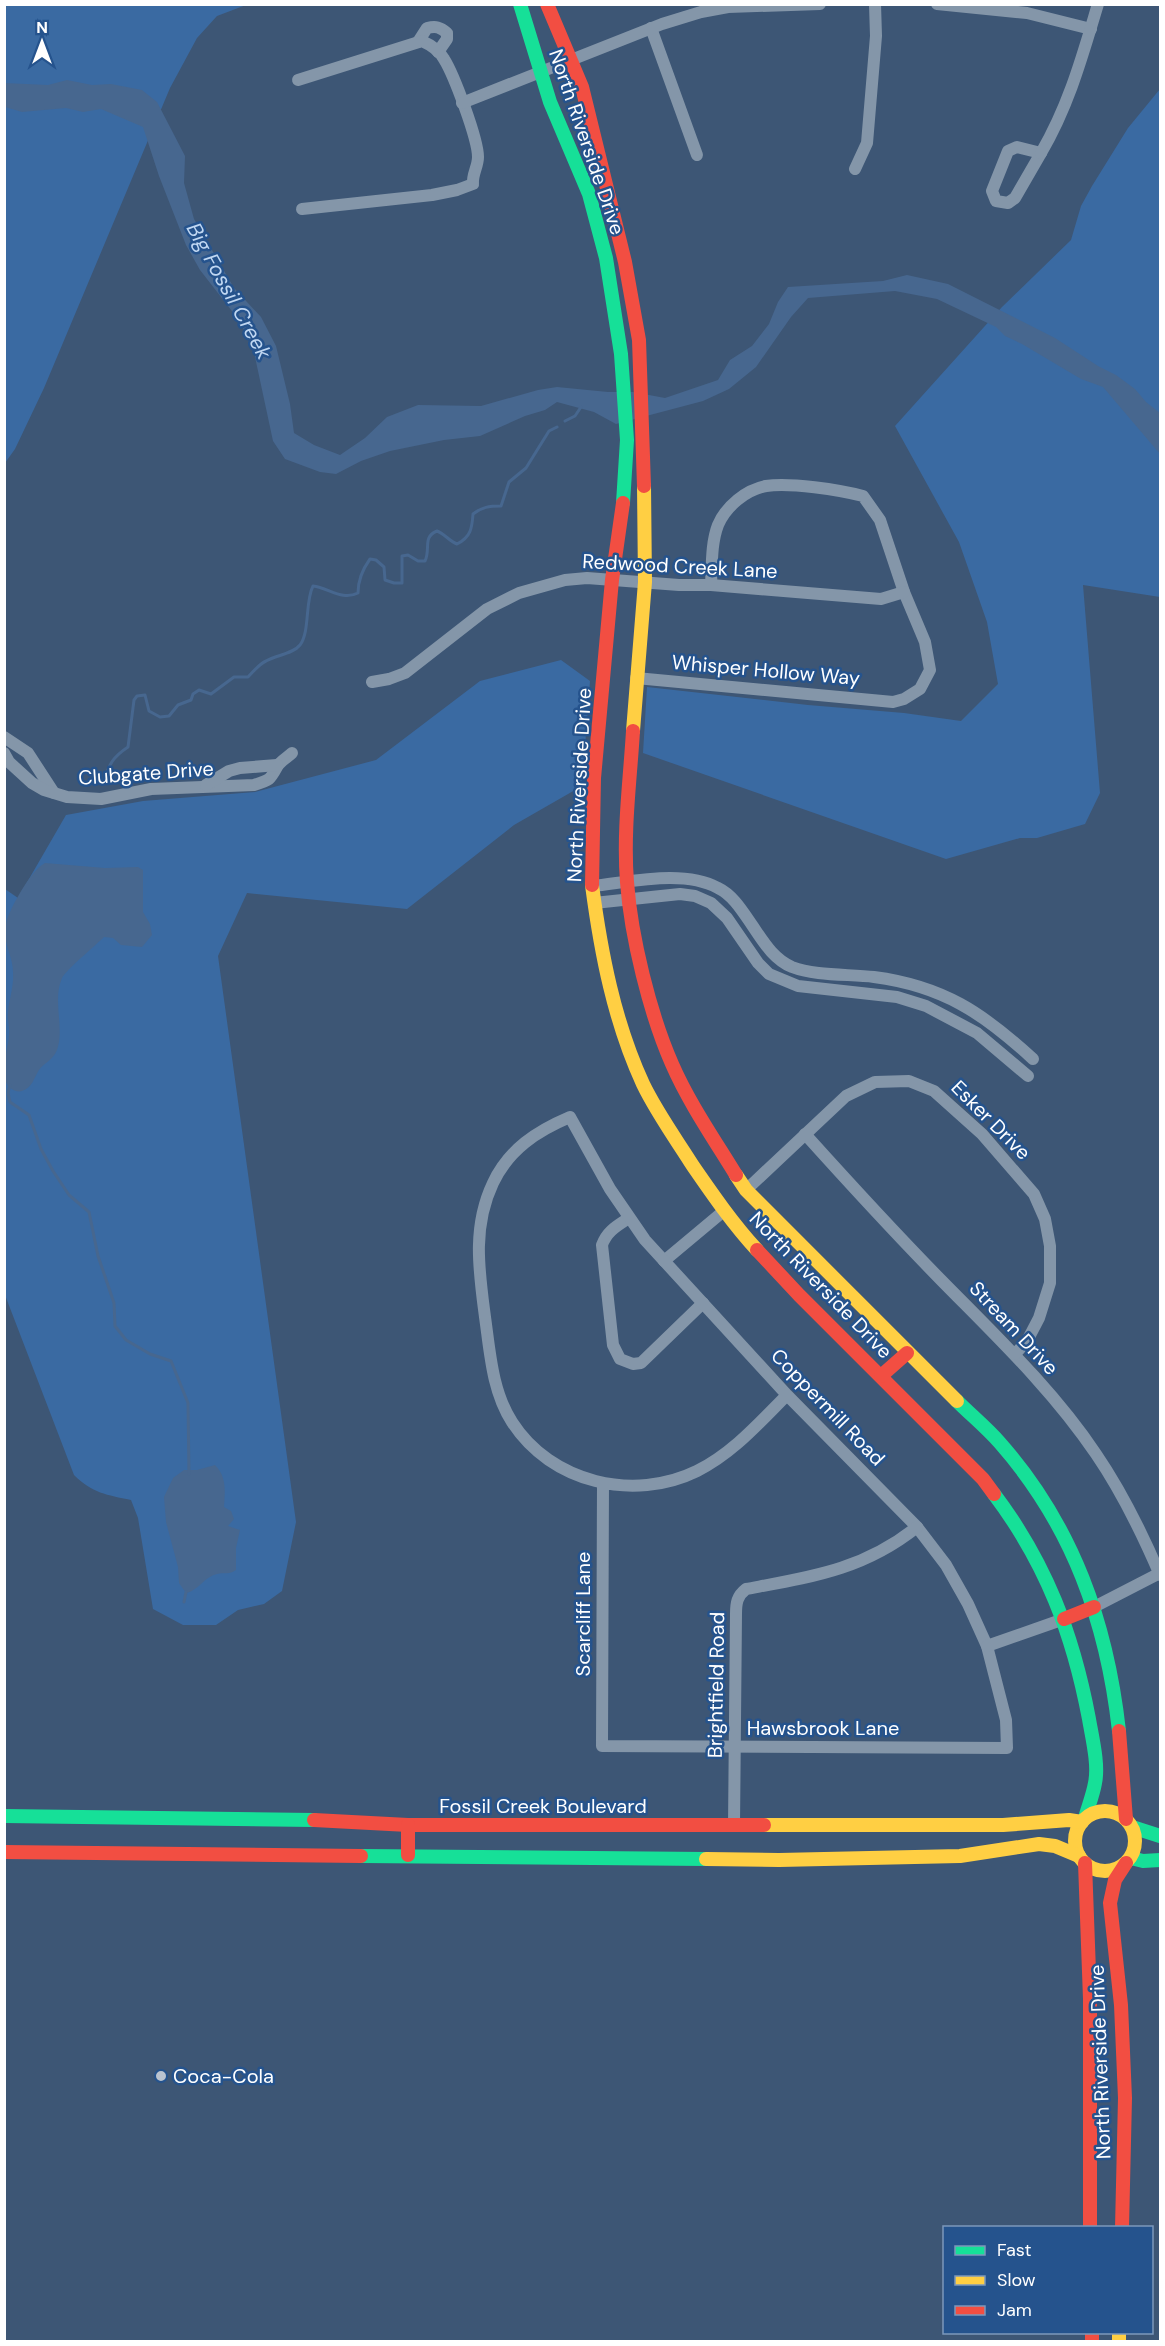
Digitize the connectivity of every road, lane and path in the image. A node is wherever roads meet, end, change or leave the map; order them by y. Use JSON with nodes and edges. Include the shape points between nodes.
{"nodes":[{"id":1,"x":520,"y":4,"type":"edge"},
{"id":2,"x":547,"y":4,"type":"edge"},
{"id":3,"x":820,"y":4,"type":"edge"},
{"id":4,"x":875,"y":4,"type":"edge"},
{"id":5,"x":937,"y":4,"type":"edge"},
{"id":6,"x":1098,"y":4,"type":"edge"},
{"id":7,"x":651,"y":28,"type":"junction"},
{"id":8,"x":1091,"y":29,"type":"junction"},
{"id":9,"x":418,"y":42,"type":"junction"},
{"id":10,"x":436,"y":49,"type":"junction"},
{"id":11,"x":569,"y":60,"type":"junction"},
{"id":12,"x":540,"y":72,"type":"junction"},
{"id":13,"x":298,"y":80,"type":"dead end"},
{"id":14,"x":462,"y":103,"type":"junction"},
{"id":15,"x":1041,"y":153,"type":"junction"},
{"id":16,"x":697,"y":155,"type":"dead end"},
{"id":17,"x":855,"y":169,"type":"dead end"},
{"id":18,"x":302,"y":209,"type":"dead end"},
{"id":19,"x":612,"y":580,"type":"junction"},
{"id":20,"x":645,"y":582,"type":"junction"},
{"id":21,"x":711,"y":585,"type":"junction"},
{"id":22,"x":904,"y":592,"type":"junction"},
{"id":23,"x":636,"y":678,"type":"junction"},
{"id":24,"x":372,"y":682,"type":"dead end"},
{"id":25,"x":4,"y":737,"type":"edge"},
{"id":26,"x":4,"y":753,"type":"edge"},
{"id":27,"x":292,"y":753,"type":"dead end"},
{"id":28,"x":277,"y":765,"type":"junction"},
{"id":29,"x":206,"y":785,"type":"junction"},
{"id":30,"x":55,"y":794,"type":"junction"},
{"id":31,"x":627,"y":882,"type":"junction"},
{"id":32,"x":592,"y":886,"type":"junction"},
{"id":33,"x":630,"y":900,"type":"junction"},
{"id":34,"x":594,"y":903,"type":"junction"},
{"id":35,"x":1033,"y":1059,"type":"dead end"},
{"id":36,"x":1028,"y":1076,"type":"dead end"},
{"id":37,"x":805,"y":1134,"type":"junction"},
{"id":38,"x":736,"y":1200,"type":"junction"},
{"id":39,"x":629,"y":1218,"type":"junction"},
{"id":40,"x":664,"y":1261,"type":"junction"},
{"id":41,"x":703,"y":1303,"type":"junction"},
{"id":42,"x":907,"y":1353,"type":"junction"},
{"id":43,"x":1015,"y":1354,"type":"junction"},
{"id":44,"x":881,"y":1376,"type":"junction"},
{"id":45,"x":787,"y":1395,"type":"junction"},
{"id":46,"x":603,"y":1483,"type":"junction"},
{"id":47,"x":917,"y":1527,"type":"junction"},
{"id":48,"x":1160,"y":1574,"type":"edge"},
{"id":49,"x":1094,"y":1607,"type":"junction"},
{"id":50,"x":1064,"y":1619,"type":"junction"},
{"id":51,"x":987,"y":1646,"type":"junction"},
{"id":52,"x":602,"y":1746,"type":"joint"},
{"id":53,"x":735,"y":1747,"type":"junction"},
{"id":54,"x":1007,"y":1748,"type":"joint"},
{"id":55,"x":4,"y":1816,"type":"edge"},
{"id":56,"x":1083,"y":1820,"type":"junction"},
{"id":57,"x":1129,"y":1823,"type":"junction"},
{"id":58,"x":408,"y":1825,"type":"junction"},
{"id":59,"x":734,"y":1826,"type":"junction"},
{"id":60,"x":1161,"y":1836,"type":"edge"},
{"id":61,"x":4,"y":1852,"type":"edge"},
{"id":62,"x":408,"y":1856,"type":"junction"},
{"id":63,"x":1082,"y":1860,"type":"junction"},
{"id":64,"x":1128,"y":1860,"type":"junction"},
{"id":65,"x":1161,"y":1860,"type":"edge"},
{"id":66,"x":1090,"y":2226,"type":"edge"},
{"id":67,"x":1122,"y":2226,"type":"edge"}],
"edges":[{"from":1,"to":12,"type":"main road","name":"North Riverside Drive"},
{"from":2,"to":11,"type":"main road","name":"North Riverside Drive"},
{"from":3,"to":7,"type":"street","via":[[714,9]]},
{"from":4,"to":17,"type":"street","via":[[867,143]]},
{"from":5,"to":8,"type":"street","via":[[1027,12]]},
{"from":6,"to":8,"type":"street"},
{"from":7,"to":11,"type":"street"},
{"from":7,"to":16,"type":"street"},
{"from":8,"to":15,"type":"street","via":[[1073,88]]},
{"from":9,"to":10,"type":"street"},
{"from":9,"to":10,"type":"street","via":[[427,28],[436,26],[447,33],[447,39]]},
{"from":9,"to":13,"type":"street"},
{"from":10,"to":14,"type":"street"},
{"from":11,"to":12,"type":"street"},
{"from":11,"to":20,"type":"main road","name":"North Riverside Drive","via":[[585,96],[625,262],[639,340]]},
{"from":12,"to":14,"type":"street"},
{"from":12,"to":19,"type":"main road","name":"North Riverside Drive","via":[[589,194],[606,258],[627,432],[622,520]]},
{"from":14,"to":18,"type":"street","via":[[478,158],[472,173],[473,184],[457,190]]},
{"from":15,"to":15,"type":"street","via":[[1015,198],[996,201],[992,191],[1008,151],[1017,147]]},
{"from":19,"to":20,"type":"street","name":"Redwood Creek Lane"},
{"from":19,"to":24,"type":"street","name":"Redwood Creek Lane","via":[[565,580],[519,593],[487,609],[405,673]]},
{"from":19,"to":32,"type":"main road","name":"North Riverside Drive","via":[[594,778]]},
{"from":20,"to":21,"type":"street","name":"Redwood Creek Lane"},
{"from":20,"to":23,"type":"main road","name":"North Riverside Drive"},
{"from":21,"to":22,"type":"street","name":"Redwood Creek Lane","via":[[881,599]]},
{"from":21,"to":22,"type":"street","via":[[717,527],[724,513],[754,490],[770,485],[863,496],[880,520]]},
{"from":22,"to":23,"type":"street","name":"Whisper Hollow Way","via":[[925,642],[930,670],[920,689],[904,699],[893,702]]},
{"from":23,"to":31,"type":"main road","name":"North Riverside Drive","via":[[627,802]]},
{"from":25,"to":30,"type":"street","via":[[28,753]]},
{"from":26,"to":30,"type":"street","name":"Clubgate Drive","via":[[32,783]]},
{"from":27,"to":28,"type":"street","name":"Clubgate Drive"},
{"from":28,"to":29,"type":"street","via":[[229,771]]},
{"from":28,"to":29,"type":"street","name":"Clubgate Drive","via":[[268,781],[254,785]]},
{"from":29,"to":30,"type":"street","name":"Clubgate Drive","via":[[138,790],[90,799]]},
{"from":31,"to":32,"type":"street"},
{"from":31,"to":33,"type":"main road","name":"North Riverside Drive"},
{"from":31,"to":35,"type":"street","via":[[680,878],[700,880],[721,889],[780,961],[801,970],[893,980],[932,990],[987,1019]]},
{"from":32,"to":34,"type":"main road","name":"North Riverside Drive"},
{"from":33,"to":34,"type":"street"},
{"from":33,"to":36,"type":"street","via":[[680,894],[711,903],[770,974],[798,986],[897,997],[926,1006],[977,1033]]},
{"from":33,"to":38,"type":"main road","name":"North Riverside Drive","via":[[660,1031]]},
{"from":34,"to":38,"type":"main road","name":"North Riverside Drive","via":[[605,969],[639,1073],[678,1144]]},
{"from":37,"to":38,"type":"street","name":"Esker Drive"},
{"from":37,"to":43,"type":"street","name":"Stream Drive"},
{"from":37,"to":43,"type":"street","name":"Esker Drive","via":[[846,1096],[875,1082],[909,1081],[934,1091],[982,1134],[1034,1194],[1045,1219],[1050,1246],[1050,1283],[1039,1318]]},
{"from":38,"to":40,"type":"street","name":"Esker Drive"},
{"from":38,"to":42,"type":"main road","name":"North Riverside Drive"},
{"from":38,"to":44,"type":"main road","name":"North Riverside Drive","via":[[761,1256]]},
{"from":39,"to":40,"type":"street","name":"Coppermill Road"},
{"from":39,"to":41,"type":"street","via":[[612,1228],[602,1245],[613,1345],[620,1359],[641,1363]]},
{"from":39,"to":46,"type":"street","name":"Coppermill Road","via":[[570,1116],[523,1143],[501,1170],[483,1207],[478,1235],[478,1266],[494,1375],[512,1422],[551,1462],[574,1475]]},
{"from":40,"to":41,"type":"street","name":"Coppermill Road"},
{"from":41,"to":45,"type":"street","name":"Coppermill Road"},
{"from":42,"to":44,"type":"main road"},
{"from":42,"to":49,"type":"main road","name":"North Riverside Drive","via":[[1000,1443],[1036,1490],[1063,1534]]},
{"from":43,"to":48,"type":"street","name":"Stream Drive","via":[[1095,1452],[1119,1489]]},
{"from":44,"to":50,"type":"main road","name":"North Riverside Drive","via":[[983,1479],[1018,1526]]},
{"from":45,"to":46,"type":"street","via":[[731,1449],[699,1470],[645,1486]]},
{"from":45,"to":47,"type":"street","name":"Coppermill Road"},
{"from":46,"to":52,"type":"street","name":"Scarcliff Lane"},
{"from":47,"to":51,"type":"street","name":"Coppermill Road","via":[[959,1587]]},
{"from":47,"to":53,"type":"street","name":"Brightfield Road","via":[[883,1550],[846,1567],[746,1589],[740,1594],[736,1614]]},
{"from":48,"to":49,"type":"street"},
{"from":49,"to":50,"type":"main road"},
{"from":49,"to":57,"type":"main road","name":"North Riverside Drive","via":[[1110,1667]]},
{"from":50,"to":51,"type":"street"},
{"from":50,"to":56,"type":"main road","name":"North Riverside Drive","via":[[1093,1741],[1096,1780]]},
{"from":51,"to":54,"type":"street","name":"Coppermill Road","via":[[1006,1720]]},
{"from":52,"to":53,"type":"street","name":"Hawsbrook Lane"},
{"from":53,"to":54,"type":"street","name":"Hawsbrook Lane"},
{"from":53,"to":59,"type":"street","name":"Brightfield Road"},
{"from":55,"to":58,"type":"main road","name":"Fossil Creek Boulevard","via":[[326,1820]]},
{"from":56,"to":57,"type":"main road","via":[[1110,1811]]},
{"from":56,"to":59,"type":"main road","name":"Fossil Creek Boulevard","via":[[1003,1825]]},
{"from":56,"to":63,"type":"main road","via":[[1075,1842]]},
{"from":57,"to":60,"type":"main road"},
{"from":57,"to":64,"type":"main road","via":[[1136,1843]]},
{"from":58,"to":59,"type":"main road","name":"Fossil Creek Boulevard"},
{"from":58,"to":62,"type":"main road"},
{"from":61,"to":62,"type":"main road"},
{"from":62,"to":63,"type":"main road","via":[[779,1860],[960,1856],[1039,1844],[1055,1846]]},
{"from":63,"to":64,"type":"main road","via":[[1101,1871],[1110,1871]]},
{"from":63,"to":66,"type":"main road","name":"North Riverside Drive","via":[[1090,1934]]},
{"from":64,"to":65,"type":"main road"},
{"from":64,"to":67,"type":"main road","name":"North Riverside Drive","via":[[1115,1880],[1110,1903],[1121,2005],[1125,2098]]}]}
